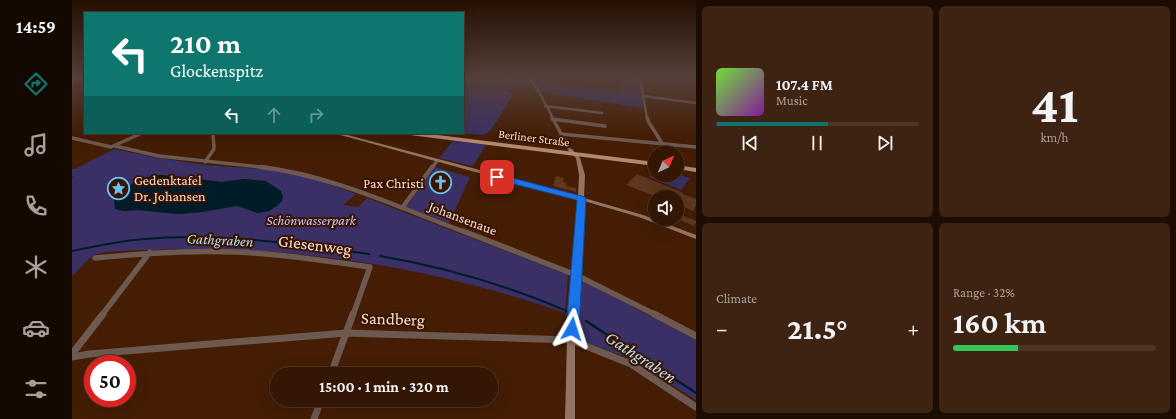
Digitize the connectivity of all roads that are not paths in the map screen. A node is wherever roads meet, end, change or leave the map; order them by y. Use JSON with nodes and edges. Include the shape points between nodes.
{"nodes":[{"id":1,"x":542,"y":98,"type":"edge"},
{"id":2,"x":644,"y":98,"type":"edge"},
{"id":3,"x":654,"y":98,"type":"edge"},
{"id":4,"x":696,"y":104,"type":"edge"},
{"id":5,"x":546,"y":106,"type":"junction"},
{"id":6,"x":602,"y":112,"type":"dead end"},
{"id":7,"x":552,"y":119,"type":"junction"},
{"id":8,"x":605,"y":126,"type":"dead end"},
{"id":9,"x":140,"y":134,"type":"edge"},
{"id":10,"x":213,"y":134,"type":"edge"},
{"id":11,"x":339,"y":134,"type":"edge"},
{"id":12,"x":419,"y":134,"type":"edge"},
{"id":13,"x":438,"y":134,"type":"edge"},
{"id":14,"x":561,"y":134,"type":"junction"},
{"id":15,"x":72,"y":138,"type":"edge"},
{"id":16,"x":662,"y":143,"type":"junction"},
{"id":17,"x":115,"y":146,"type":"junction"},
{"id":18,"x":696,"y":147,"type":"edge"},
{"id":19,"x":572,"y":152,"type":"junction"},
{"id":20,"x":648,"y":160,"type":"edge"},
{"id":21,"x":437,"y":161,"type":"junction"},
{"id":22,"x":205,"y":162,"type":"junction"},
{"id":23,"x":648,"y":163,"type":"edge"},
{"id":24,"x":684,"y":165,"type":"edge"},
{"id":25,"x":696,"y":166,"type":"edge"},
{"id":26,"x":684,"y":168,"type":"edge"},
{"id":27,"x":696,"y":170,"type":"edge"},
{"id":28,"x":582,"y":199,"type":"junction"},
{"id":29,"x":402,"y":208,"type":"junction"},
{"id":30,"x":696,"y":238,"type":"edge"},
{"id":31,"x":150,"y":252,"type":"junction"},
{"id":32,"x":94,"y":258,"type":"dead end"},
{"id":33,"x":576,"y":275,"type":"junction"},
{"id":34,"x":346,"y":333,"type":"junction"},
{"id":35,"x":696,"y":336,"type":"edge"},
{"id":36,"x":571,"y":340,"type":"junction"},
{"id":37,"x":72,"y":356,"type":"edge"},
{"id":38,"x":334,"y":367,"type":"edge"},
{"id":39,"x":318,"y":407,"type":"edge"},
{"id":40,"x":696,"y":407,"type":"edge"},
{"id":41,"x":314,"y":419,"type":"edge"},
{"id":42,"x":570,"y":419,"type":"edge"}],
"edges":[{"from":1,"to":5,"type":"street"},
{"from":2,"to":16,"type":"street","via":[[648,121]]},
{"from":3,"to":4,"type":"street"},
{"from":5,"to":6,"type":"street"},
{"from":5,"to":7,"type":"street"},
{"from":7,"to":8,"type":"street"},
{"from":7,"to":14,"type":"street"},
{"from":9,"to":17,"type":"street"},
{"from":10,"to":22,"type":"street","via":[[213,153]]},
{"from":11,"to":21,"type":"main road"},
{"from":12,"to":19,"type":"main road","name":"Berliner Straße"},
{"from":13,"to":19,"type":"main road","name":"Berliner Straße"},
{"from":14,"to":16,"type":"street"},
{"from":14,"to":19,"type":"street"},
{"from":15,"to":17,"type":"street","name":"Johansenaue"},
{"from":16,"to":18,"type":"street"},
{"from":17,"to":22,"type":"street","name":"Johansenaue","via":[[159,156]]},
{"from":19,"to":20,"type":"main road","name":"Berliner Straße"},
{"from":19,"to":23,"type":"main road","name":"Berliner Straße"},
{"from":19,"to":28,"type":"main road","via":[[578,158],[582,175]]},
{"from":21,"to":28,"type":"main road"},
{"from":21,"to":29,"type":"street"},
{"from":22,"to":29,"type":"street","name":"Johansenaue","via":[[288,170],[329,181]]},
{"from":24,"to":25,"type":"main road"},
{"from":26,"to":27,"type":"main road"},
{"from":28,"to":30,"type":"main road","via":[[641,216]]},
{"from":28,"to":33,"type":"main road"},
{"from":29,"to":33,"type":"street","name":"Johansenaue"},
{"from":31,"to":32,"type":"street","name":"Giesenweg"},
{"from":31,"to":34,"type":"street","name":"Giesenweg","via":[[238,252],[370,267]]},
{"from":31,"to":37,"type":"street"},
{"from":33,"to":35,"type":"street","name":"Johansenaue"},
{"from":33,"to":36,"type":"main road"},
{"from":34,"to":36,"type":"street","name":"Sandberg"},
{"from":34,"to":37,"type":"street","name":"Sandberg"},
{"from":34,"to":38,"type":"street","name":"Giesenweg"},
{"from":36,"to":40,"type":"street","name":"Sandberg","via":[[631,364]]},
{"from":36,"to":42,"type":"main road"},
{"from":39,"to":41,"type":"street"}]}
